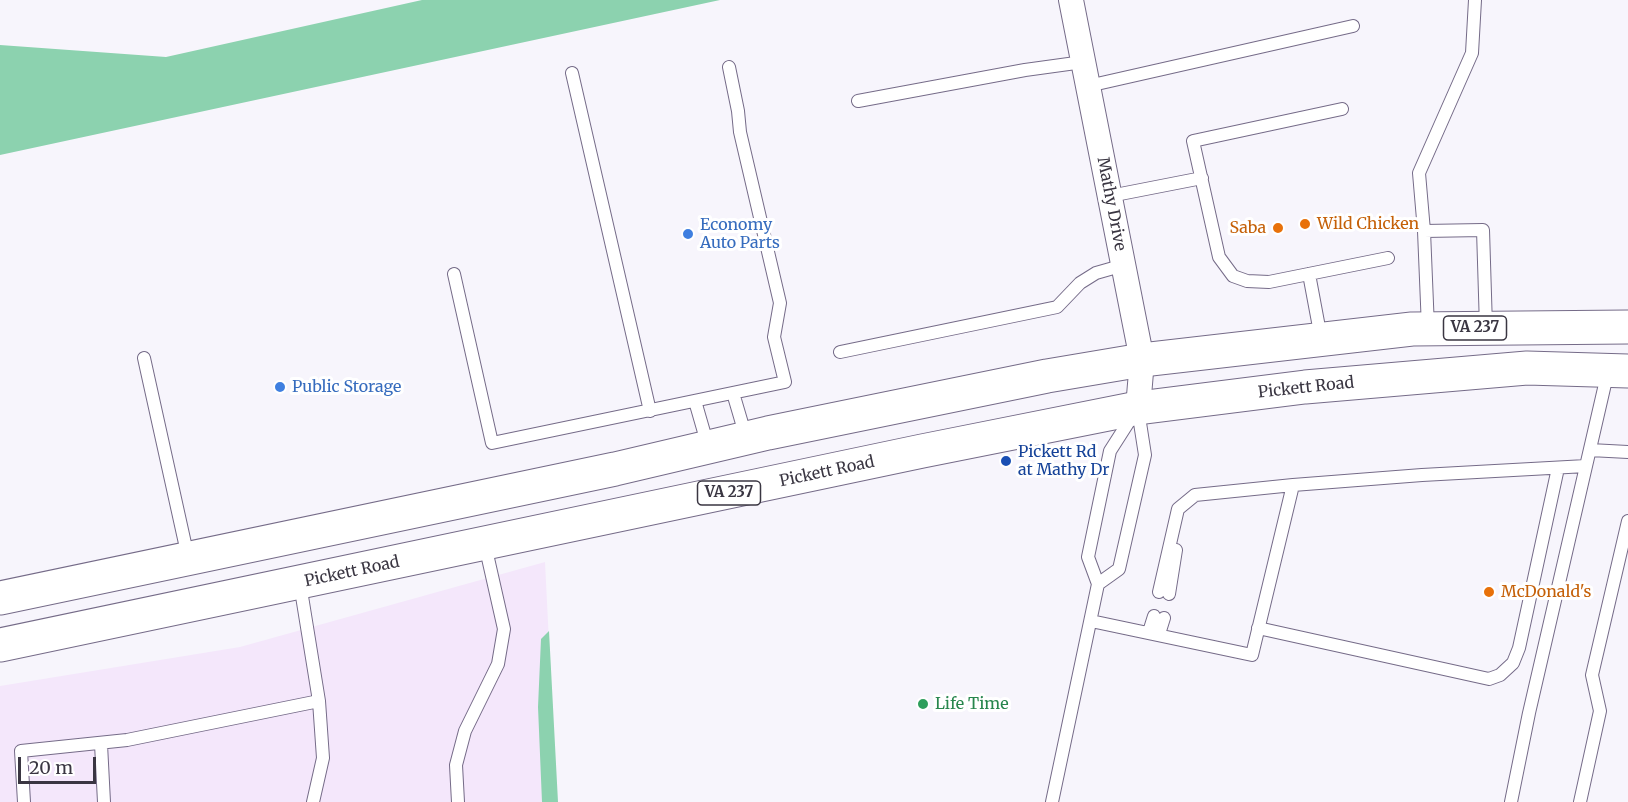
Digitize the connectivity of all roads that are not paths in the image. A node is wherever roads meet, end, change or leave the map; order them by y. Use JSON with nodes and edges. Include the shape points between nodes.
{"nodes":[{"id":1,"x":1071,"y":0,"type":"edge"},
{"id":2,"x":1475,"y":0,"type":"edge"},
{"id":3,"x":1353,"y":26,"type":"dead end"},
{"id":4,"x":1083,"y":62,"type":"junction"},
{"id":5,"x":729,"y":67,"type":"dead end"},
{"id":6,"x":572,"y":73,"type":"dead end"},
{"id":7,"x":1088,"y":86,"type":"junction"},
{"id":8,"x":858,"y":101,"type":"dead end"},
{"id":9,"x":1342,"y":108,"type":"dead end"},
{"id":10,"x":1202,"y":178,"type":"junction"},
{"id":11,"x":1110,"y":196,"type":"junction"},
{"id":12,"x":1424,"y":231,"type":"junction"},
{"id":13,"x":1388,"y":258,"type":"dead end"},
{"id":14,"x":1124,"y":265,"type":"junction"},
{"id":15,"x":454,"y":274,"type":"dead end"},
{"id":16,"x":1309,"y":274,"type":"junction"},
{"id":17,"x":1628,"y":327,"type":"edge"},
{"id":18,"x":1486,"y":328,"type":"junction"},
{"id":19,"x":1428,"y":329,"type":"junction"},
{"id":20,"x":1322,"y":339,"type":"junction"},
{"id":21,"x":840,"y":352,"type":"dead end"},
{"id":22,"x":144,"y":358,"type":"dead end"},
{"id":23,"x":1142,"y":360,"type":"junction"},
{"id":24,"x":1618,"y":370,"type":"edge"},
{"id":25,"x":733,"y":393,"type":"junction"},
{"id":26,"x":695,"y":401,"type":"junction"},
{"id":27,"x":1138,"y":408,"type":"junction"},
{"id":28,"x":650,"y":411,"type":"junction"},
{"id":29,"x":746,"y":438,"type":"junction"},
{"id":30,"x":708,"y":447,"type":"junction"},
{"id":31,"x":1590,"y":450,"type":"junction"},
{"id":32,"x":1628,"y":452,"type":"edge"},
{"id":33,"x":1586,"y":466,"type":"junction"},
{"id":34,"x":1558,"y":468,"type":"junction"},
{"id":35,"x":1293,"y":485,"type":"junction"},
{"id":36,"x":1628,"y":521,"type":"edge"},
{"id":37,"x":485,"y":544,"type":"junction"},
{"id":38,"x":188,"y":558,"type":"junction"},
{"id":39,"x":299,"y":583,"type":"junction"},
{"id":40,"x":1098,"y":584,"type":"junction"},
{"id":41,"x":1164,"y":593,"type":"dead end"},
{"id":42,"x":0,"y":598,"type":"edge"},
{"id":43,"x":1159,"y":617,"type":"dead end"},
{"id":44,"x":1091,"y":621,"type":"junction"},
{"id":45,"x":1258,"y":628,"type":"junction"},
{"id":46,"x":1154,"y":633,"type":"junction"},
{"id":47,"x":0,"y":645,"type":"edge"},
{"id":48,"x":320,"y":701,"type":"junction"},
{"id":49,"x":101,"y":744,"type":"junction"},
{"id":50,"x":24,"y":802,"type":"edge"},
{"id":51,"x":104,"y":802,"type":"edge"},
{"id":52,"x":313,"y":802,"type":"edge"},
{"id":53,"x":458,"y":802,"type":"edge"},
{"id":54,"x":1052,"y":802,"type":"edge"},
{"id":55,"x":1511,"y":802,"type":"edge"},
{"id":56,"x":1580,"y":802,"type":"edge"}],
"edges":[{"from":1,"to":4,"type":"street","name":"Mathy Drive"},
{"from":2,"to":12,"type":"lane","via":[[1472,53],[1419,173]]},
{"from":3,"to":7,"type":"lane"},
{"from":4,"to":7,"type":"street","name":"Mathy Drive"},
{"from":4,"to":8,"type":"lane"},
{"from":5,"to":25,"type":"lane","via":[[780,303],[774,337],[785,382]]},
{"from":6,"to":28,"type":"lane"},
{"from":7,"to":11,"type":"street","name":"Mathy Drive"},
{"from":9,"to":10,"type":"lane","via":[[1193,141]]},
{"from":10,"to":11,"type":"lane"},
{"from":10,"to":16,"type":"lane","via":[[1219,257],[1233,276],[1269,282]]},
{"from":11,"to":14,"type":"street","name":"Mathy Drive"},
{"from":12,"to":18,"type":"lane","via":[[1483,230]]},
{"from":12,"to":19,"type":"lane"},
{"from":13,"to":16,"type":"lane"},
{"from":14,"to":21,"type":"lane","via":[[1096,273],[1080,283],[1057,307]]},
{"from":14,"to":23,"type":"street","name":"Mathy Drive"},
{"from":15,"to":28,"type":"lane","via":[[492,443]]},
{"from":16,"to":20,"type":"lane"},
{"from":17,"to":18,"type":"main road","number":"VA 237"},
{"from":18,"to":19,"type":"main road","number":"VA 237"},
{"from":19,"to":20,"type":"main road","number":"VA 237"},
{"from":20,"to":23,"type":"main road","number":"VA 237"},
{"from":22,"to":38,"type":"lane"},
{"from":23,"to":27,"type":"street","name":"Mathy Drive"},
{"from":23,"to":29,"type":"main road","number":"VA 237"},
{"from":24,"to":27,"type":"main road","name":"Pickett Road","number":"VA 237","via":[[1484,372],[1305,387]]},
{"from":24,"to":31,"type":"lane"},
{"from":25,"to":26,"type":"lane"},
{"from":25,"to":29,"type":"lane"},
{"from":26,"to":28,"type":"lane"},
{"from":26,"to":30,"type":"lane"},
{"from":27,"to":37,"type":"main road","name":"Pickett Road","number":"VA 237"},
{"from":27,"to":40,"type":"lane","via":[[1110,451],[1088,557]]},
{"from":27,"to":40,"type":"lane","via":[[1145,455],[1122,557],[1119,569]]},
{"from":29,"to":30,"type":"main road","number":"VA 237"},
{"from":30,"to":38,"type":"main road","number":"VA 237"},
{"from":31,"to":32,"type":"lane"},
{"from":31,"to":33,"type":"lane"},
{"from":33,"to":34,"type":"lane"},
{"from":33,"to":55,"type":"lane"},
{"from":34,"to":35,"type":"lane"},
{"from":34,"to":45,"type":"lane","via":[[1519,648],[1513,663],[1500,675],[1489,679]]},
{"from":35,"to":41,"type":"lane","via":[[1195,495],[1178,509]]},
{"from":35,"to":45,"type":"lane"},
{"from":36,"to":56,"type":"lane","via":[[1592,675],[1600,711]]},
{"from":37,"to":39,"type":"main road","name":"Pickett Road","number":"VA 237"},
{"from":37,"to":53,"type":"lane","via":[[504,629],[498,664],[465,731],[456,765]]},
{"from":38,"to":42,"type":"main road","number":"VA 237"},
{"from":39,"to":47,"type":"main road","name":"Pickett Road","number":"VA 237"},
{"from":39,"to":48,"type":"lane"},
{"from":40,"to":44,"type":"lane"},
{"from":43,"to":46,"type":"lane"},
{"from":44,"to":46,"type":"lane"},
{"from":44,"to":54,"type":"lane"},
{"from":45,"to":46,"type":"lane","via":[[1252,655]]},
{"from":48,"to":49,"type":"lane"},
{"from":48,"to":52,"type":"lane","via":[[323,758]]},
{"from":49,"to":50,"type":"lane","via":[[21,752]]},
{"from":49,"to":51,"type":"lane"}]}
